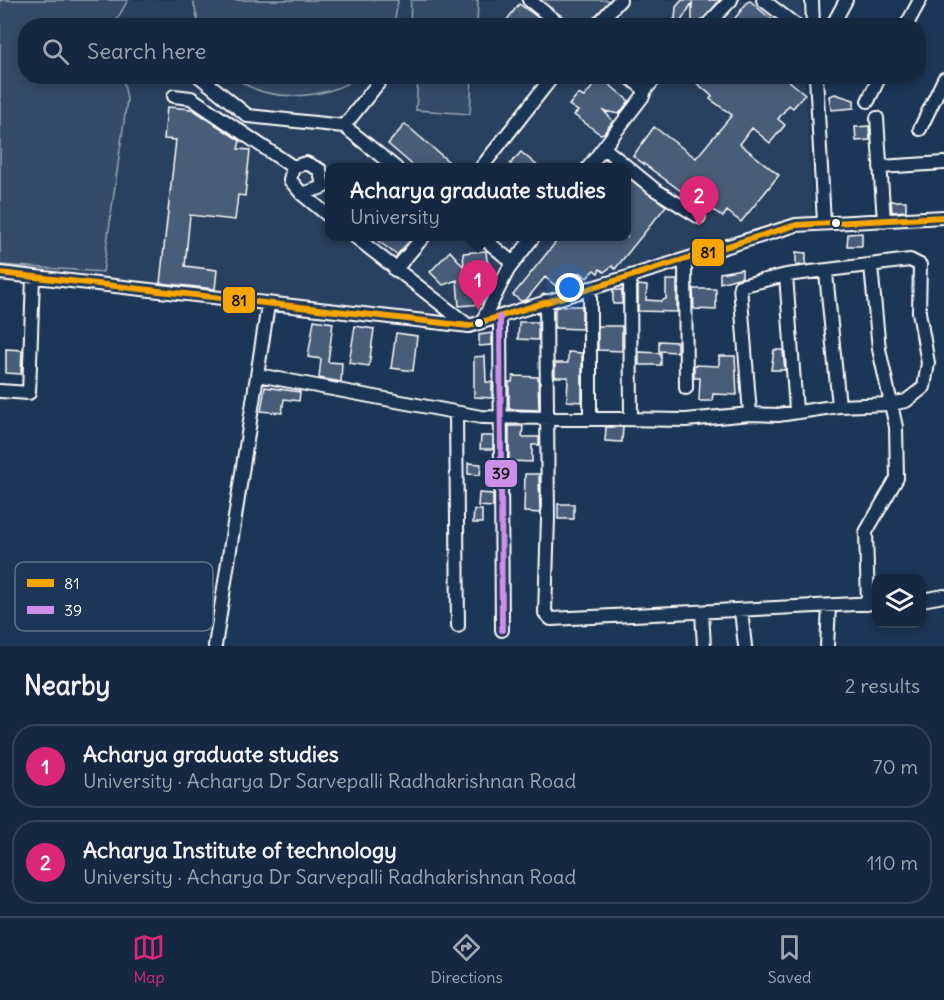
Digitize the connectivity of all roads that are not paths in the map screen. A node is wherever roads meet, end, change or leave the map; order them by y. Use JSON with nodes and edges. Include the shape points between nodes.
{"nodes":[{"id":1,"x":529,"y":0,"type":"edge"},
{"id":2,"x":620,"y":0,"type":"edge"},
{"id":3,"x":731,"y":0,"type":"edge"},
{"id":4,"x":763,"y":0,"type":"edge"},
{"id":5,"x":812,"y":0,"type":"edge"},
{"id":6,"x":846,"y":0,"type":"edge"},
{"id":7,"x":920,"y":0,"type":"edge"},
{"id":8,"x":552,"y":18,"type":"edge"},
{"id":9,"x":603,"y":18,"type":"edge"},
{"id":10,"x":714,"y":18,"type":"edge"},
{"id":11,"x":787,"y":18,"type":"edge"},
{"id":12,"x":813,"y":18,"type":"edge"},
{"id":13,"x":836,"y":18,"type":"edge"},
{"id":14,"x":910,"y":18,"type":"edge"},
{"id":15,"x":944,"y":79,"type":"edge"},
{"id":16,"x":209,"y":84,"type":"edge"},
{"id":17,"x":378,"y":84,"type":"edge"},
{"id":18,"x":548,"y":84,"type":"edge"},
{"id":19,"x":638,"y":84,"type":"edge"},
{"id":20,"x":650,"y":84,"type":"edge"},
{"id":21,"x":816,"y":84,"type":"edge"},
{"id":22,"x":876,"y":84,"type":"edge"},
{"id":23,"x":645,"y":90,"type":"junction"},
{"id":24,"x":174,"y":96,"type":"dead end"},
{"id":25,"x":868,"y":101,"type":"dead end"},
{"id":26,"x":877,"y":118,"type":"dead end"},
{"id":27,"x":344,"y":126,"type":"junction"},
{"id":28,"x":920,"y":129,"type":"dead end"},
{"id":29,"x":604,"y":148,"type":"junction"},
{"id":30,"x":390,"y":163,"type":"edge"},
{"id":31,"x":485,"y":163,"type":"edge"},
{"id":32,"x":592,"y":163,"type":"edge"},
{"id":33,"x":622,"y":163,"type":"edge"},
{"id":34,"x":944,"y":163,"type":"edge"},
{"id":35,"x":293,"y":167,"type":"junction"},
{"id":36,"x":880,"y":167,"type":"junction"},
{"id":37,"x":631,"y":170,"type":"edge"},
{"id":38,"x":302,"y":194,"type":"junction"},
{"id":39,"x":325,"y":213,"type":"edge"},
{"id":40,"x":699,"y":217,"type":"dead end"},
{"id":41,"x":944,"y":217,"type":"edge"},
{"id":42,"x":884,"y":221,"type":"junction"},
{"id":43,"x":824,"y":223,"type":"junction"},
{"id":44,"x":359,"y":241,"type":"edge"},
{"id":45,"x":420,"y":241,"type":"edge"},
{"id":46,"x":486,"y":241,"type":"edge"},
{"id":47,"x":531,"y":241,"type":"edge"},
{"id":48,"x":685,"y":260,"type":"junction"},
{"id":49,"x":513,"y":263,"type":"junction"},
{"id":50,"x":870,"y":266,"type":"junction"},
{"id":51,"x":395,"y":270,"type":"junction"},
{"id":52,"x":0,"y":273,"type":"edge"},
{"id":53,"x":826,"y":273,"type":"junction"},
{"id":54,"x":786,"y":275,"type":"junction"},
{"id":55,"x":630,"y":276,"type":"junction"},
{"id":56,"x":33,"y":277,"type":"junction"},
{"id":57,"x":591,"y":288,"type":"junction"},
{"id":58,"x":546,"y":302,"type":"junction"},
{"id":59,"x":268,"y":305,"type":"junction"},
{"id":60,"x":500,"y":317,"type":"junction"},
{"id":61,"x":482,"y":322,"type":"junction"},
{"id":62,"x":469,"y":326,"type":"junction"},
{"id":63,"x":258,"y":375,"type":"junction"},
{"id":64,"x":686,"y":388,"type":"dead end"},
{"id":65,"x":0,"y":391,"type":"edge"},
{"id":66,"x":891,"y":404,"type":"junction"},
{"id":67,"x":839,"y":406,"type":"junction"},
{"id":68,"x":796,"y":410,"type":"junction"},
{"id":69,"x":456,"y":414,"type":"junction"},
{"id":70,"x":750,"y":414,"type":"junction"},
{"id":71,"x":502,"y":418,"type":"junction"},
{"id":72,"x":547,"y":418,"type":"junction"},
{"id":73,"x":590,"y":418,"type":"junction"},
{"id":74,"x":631,"y":418,"type":"junction"},
{"id":75,"x":944,"y":596,"type":"edge"},
{"id":76,"x":926,"y":599,"type":"edge"},
{"id":77,"x":872,"y":604,"type":"edge"},
{"id":78,"x":828,"y":607,"type":"junction"},
{"id":79,"x":741,"y":611,"type":"junction"},
{"id":80,"x":702,"y":613,"type":"junction"},
{"id":81,"x":458,"y":626,"type":"dead end"},
{"id":82,"x":502,"y":630,"type":"dead end"},
{"id":83,"x":215,"y":646,"type":"edge"},
{"id":84,"x":704,"y":646,"type":"edge"},
{"id":85,"x":745,"y":646,"type":"edge"},
{"id":86,"x":827,"y":646,"type":"edge"}],
"edges":[{"from":1,"to":8,"type":"street"},
{"from":2,"to":9,"type":"street"},
{"from":3,"to":10,"type":"street"},
{"from":4,"to":11,"type":"street"},
{"from":5,"to":12,"type":"street"},
{"from":6,"to":13,"type":"street"},
{"from":7,"to":14,"type":"street"},
{"from":15,"to":28,"type":"street"},
{"from":16,"to":27,"type":"street","via":[[249,116]]},
{"from":17,"to":27,"type":"street"},
{"from":18,"to":31,"type":"street"},
{"from":19,"to":23,"type":"street"},
{"from":20,"to":23,"type":"street"},
{"from":21,"to":43,"type":"street"},
{"from":22,"to":25,"type":"street"},
{"from":23,"to":29,"type":"street"},
{"from":24,"to":35,"type":"street","via":[[191,98]]},
{"from":26,"to":36,"type":"street"},
{"from":27,"to":30,"type":"street"},
{"from":29,"to":32,"type":"street"},
{"from":29,"to":33,"type":"street"},
{"from":34,"to":36,"type":"street"},
{"from":35,"to":38,"type":"street","via":[[290,180]]},
{"from":35,"to":38,"type":"street","via":[[306,163],[320,170],[323,187]]},
{"from":36,"to":42,"type":"street"},
{"from":37,"to":40,"type":"street"},
{"from":38,"to":39,"type":"street"},
{"from":41,"to":42,"type":"street"},
{"from":42,"to":43,"type":"street"},
{"from":43,"to":48,"type":"street","via":[[796,225]]},
{"from":44,"to":51,"type":"street"},
{"from":45,"to":51,"type":"street"},
{"from":46,"to":49,"type":"street"},
{"from":47,"to":49,"type":"street"},
{"from":48,"to":55,"type":"street"},
{"from":48,"to":64,"type":"street"},
{"from":49,"to":61,"type":"street"},
{"from":50,"to":53,"type":"street"},
{"from":50,"to":66,"type":"street","via":[[879,349]]},
{"from":50,"to":66,"type":"street","via":[[910,260],[920,265],[919,312],[928,376],[924,387],[906,401]]},
{"from":51,"to":62,"type":"street"},
{"from":52,"to":56,"type":"street"},
{"from":53,"to":54,"type":"street"},
{"from":53,"to":67,"type":"street"},
{"from":54,"to":68,"type":"street"},
{"from":54,"to":70,"type":"street","via":[[740,286]]},
{"from":55,"to":57,"type":"street"},
{"from":55,"to":74,"type":"street"},
{"from":56,"to":59,"type":"street"},
{"from":56,"to":65,"type":"street","via":[[29,393]]},
{"from":57,"to":58,"type":"street"},
{"from":57,"to":73,"type":"street"},
{"from":58,"to":60,"type":"street"},
{"from":58,"to":72,"type":"street"},
{"from":59,"to":62,"type":"street"},
{"from":59,"to":63,"type":"street"},
{"from":60,"to":61,"type":"street"},
{"from":60,"to":71,"type":"street"},
{"from":61,"to":62,"type":"street"},
{"from":63,"to":69,"type":"street"},
{"from":63,"to":83,"type":"street"},
{"from":66,"to":67,"type":"street"},
{"from":66,"to":77,"type":"street","via":[[896,427],[897,478],[866,532]]},
{"from":67,"to":68,"type":"street"},
{"from":68,"to":70,"type":"street","via":[[778,415]]},
{"from":69,"to":71,"type":"street"},
{"from":69,"to":81,"type":"street"},
{"from":70,"to":74,"type":"street","via":[[686,420]]},
{"from":71,"to":72,"type":"street"},
{"from":71,"to":82,"type":"street"},
{"from":72,"to":73,"type":"street"},
{"from":72,"to":80,"type":"street","via":[[545,613],[559,621]]},
{"from":73,"to":74,"type":"street"},
{"from":75,"to":76,"type":"street"},
{"from":77,"to":78,"type":"street"},
{"from":78,"to":79,"type":"street"},
{"from":78,"to":86,"type":"street"},
{"from":79,"to":80,"type":"street"},
{"from":79,"to":85,"type":"street"},
{"from":80,"to":84,"type":"street"}]}
